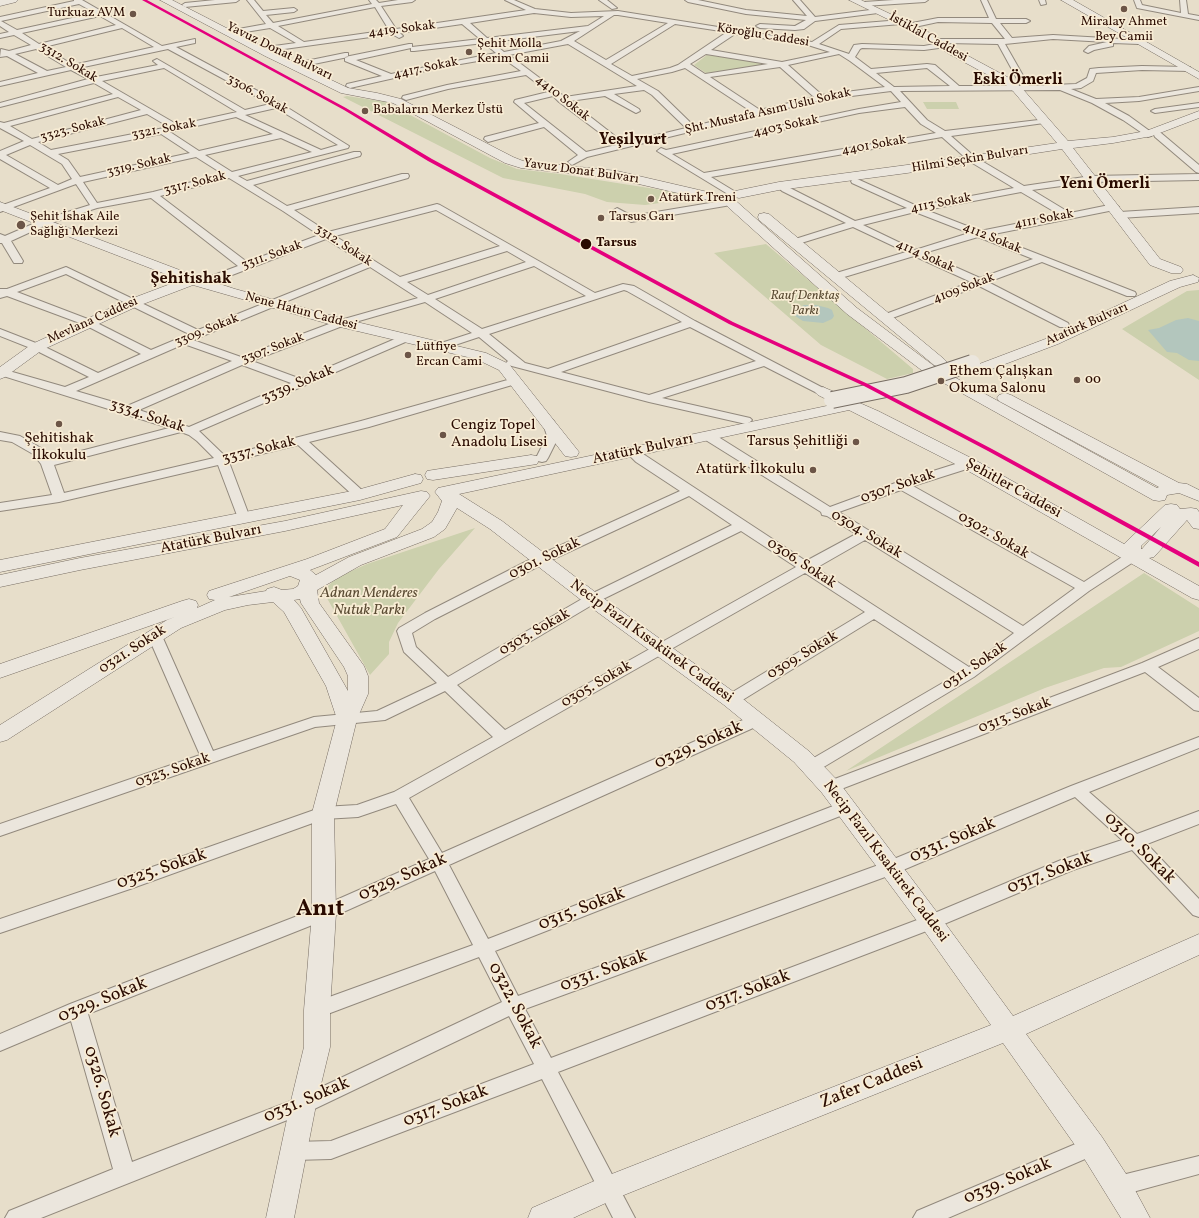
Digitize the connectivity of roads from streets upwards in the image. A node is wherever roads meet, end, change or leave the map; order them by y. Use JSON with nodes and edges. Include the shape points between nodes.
{"nodes":[{"id":1,"x":13,"y":0,"type":"edge"},
{"id":2,"x":165,"y":0,"type":"edge"},
{"id":3,"x":175,"y":0,"type":"edge"},
{"id":4,"x":236,"y":0,"type":"edge"},
{"id":5,"x":250,"y":0,"type":"edge"},
{"id":6,"x":412,"y":0,"type":"edge"},
{"id":7,"x":508,"y":0,"type":"edge"},
{"id":8,"x":619,"y":0,"type":"edge"},
{"id":9,"x":688,"y":0,"type":"edge"},
{"id":10,"x":796,"y":0,"type":"edge"},
{"id":11,"x":925,"y":0,"type":"edge"},
{"id":12,"x":984,"y":0,"type":"edge"},
{"id":13,"x":1066,"y":0,"type":"edge"},
{"id":14,"x":1075,"y":0,"type":"edge"},
{"id":15,"x":1135,"y":0,"type":"edge"},
{"id":16,"x":1183,"y":0,"type":"edge"},
{"id":17,"x":79,"y":1,"type":"edge"},
{"id":18,"x":603,"y":1,"type":"edge"},
{"id":19,"x":375,"y":2,"type":"edge"},
{"id":20,"x":859,"y":2,"type":"edge"},
{"id":21,"x":0,"y":3,"type":"edge"},
{"id":22,"x":699,"y":3,"type":"edge"},
{"id":23,"x":185,"y":5,"type":"junction"},
{"id":24,"x":554,"y":7,"type":"dead end"},
{"id":25,"x":294,"y":10,"type":"dead end"},
{"id":26,"x":604,"y":10,"type":"junction"},
{"id":27,"x":534,"y":11,"type":"junction"},
{"id":28,"x":614,"y":11,"type":"junction"},
{"id":29,"x":878,"y":11,"type":"junction"},
{"id":30,"x":262,"y":13,"type":"junction"},
{"id":31,"x":996,"y":13,"type":"junction"},
{"id":32,"x":101,"y":14,"type":"junction"},
{"id":33,"x":594,"y":14,"type":"junction"},
{"id":34,"x":1016,"y":14,"type":"dead end"},
{"id":35,"x":1185,"y":16,"type":"junction"},
{"id":36,"x":0,"y":18,"type":"edge"},
{"id":37,"x":1199,"y":18,"type":"edge"},
{"id":38,"x":813,"y":19,"type":"junction"},
{"id":39,"x":994,"y":21,"type":"junction"},
{"id":40,"x":1026,"y":21,"type":"dead end"},
{"id":41,"x":464,"y":22,"type":"junction"},
{"id":42,"x":674,"y":22,"type":"junction"},
{"id":43,"x":0,"y":23,"type":"edge"},
{"id":44,"x":884,"y":23,"type":"junction"},
{"id":45,"x":905,"y":24,"type":"junction"},
{"id":46,"x":271,"y":25,"type":"junction"},
{"id":47,"x":123,"y":26,"type":"junction"},
{"id":48,"x":590,"y":28,"type":"junction"},
{"id":49,"x":560,"y":31,"type":"junction"},
{"id":50,"x":734,"y":31,"type":"junction"},
{"id":51,"x":14,"y":32,"type":"junction"},
{"id":52,"x":236,"y":32,"type":"junction"},
{"id":53,"x":394,"y":32,"type":"junction"},
{"id":54,"x":0,"y":36,"type":"edge"},
{"id":55,"x":571,"y":39,"type":"junction"},
{"id":56,"x":485,"y":40,"type":"junction"},
{"id":57,"x":872,"y":40,"type":"junction"},
{"id":58,"x":1010,"y":40,"type":"junction"},
{"id":59,"x":1110,"y":40,"type":"junction"},
{"id":60,"x":192,"y":41,"type":"dead end"},
{"id":61,"x":1000,"y":42,"type":"junction"},
{"id":62,"x":1139,"y":42,"type":"junction"},
{"id":63,"x":940,"y":43,"type":"junction"},
{"id":64,"x":302,"y":44,"type":"junction"},
{"id":65,"x":814,"y":44,"type":"junction"},
{"id":66,"x":37,"y":45,"type":"junction"},
{"id":67,"x":169,"y":46,"type":"junction"},
{"id":68,"x":159,"y":47,"type":"junction"},
{"id":69,"x":0,"y":48,"type":"edge"},
{"id":70,"x":411,"y":48,"type":"junction"},
{"id":71,"x":270,"y":49,"type":"junction"},
{"id":72,"x":704,"y":51,"type":"junction"},
{"id":73,"x":1088,"y":51,"type":"dead end"},
{"id":74,"x":143,"y":52,"type":"junction"},
{"id":75,"x":840,"y":52,"type":"junction"},
{"id":76,"x":4,"y":54,"type":"edge"},
{"id":77,"x":345,"y":54,"type":"dead end"},
{"id":78,"x":502,"y":54,"type":"junction"},
{"id":79,"x":850,"y":57,"type":"junction"},
{"id":80,"x":607,"y":63,"type":"junction"},
{"id":81,"x":304,"y":64,"type":"junction"},
{"id":82,"x":685,"y":64,"type":"junction"},
{"id":83,"x":782,"y":64,"type":"junction"},
{"id":84,"x":443,"y":65,"type":"junction"},
{"id":85,"x":165,"y":66,"type":"junction"},
{"id":86,"x":71,"y":67,"type":"junction"},
{"id":87,"x":1199,"y":68,"type":"edge"},
{"id":88,"x":1187,"y":69,"type":"junction"},
{"id":89,"x":870,"y":71,"type":"junction"},
{"id":90,"x":527,"y":72,"type":"junction"},
{"id":91,"x":44,"y":73,"type":"junction"},
{"id":92,"x":704,"y":76,"type":"junction"},
{"id":93,"x":1199,"y":76,"type":"edge"},
{"id":94,"x":390,"y":77,"type":"junction"},
{"id":95,"x":632,"y":78,"type":"junction"},
{"id":96,"x":95,"y":80,"type":"junction"},
{"id":97,"x":0,"y":84,"type":"edge"},
{"id":98,"x":350,"y":86,"type":"junction"},
{"id":99,"x":645,"y":87,"type":"junction"},
{"id":100,"x":1061,"y":88,"type":"junction"},
{"id":101,"x":958,"y":89,"type":"junction"},
{"id":102,"x":1022,"y":89,"type":"junction"},
{"id":103,"x":1199,"y":89,"type":"edge"},
{"id":104,"x":894,"y":90,"type":"junction"},
{"id":105,"x":510,"y":93,"type":"dead end"},
{"id":106,"x":553,"y":93,"type":"junction"},
{"id":107,"x":606,"y":93,"type":"junction"},
{"id":108,"x":120,"y":94,"type":"junction"},
{"id":109,"x":406,"y":98,"type":"junction"},
{"id":110,"x":820,"y":98,"type":"junction"},
{"id":111,"x":562,"y":100,"type":"junction"},
{"id":112,"x":1095,"y":101,"type":"junction"},
{"id":113,"x":518,"y":102,"type":"junction"},
{"id":114,"x":907,"y":104,"type":"junction"},
{"id":115,"x":0,"y":105,"type":"edge"},
{"id":116,"x":277,"y":105,"type":"junction"},
{"id":117,"x":1199,"y":105,"type":"edge"},
{"id":118,"x":148,"y":111,"type":"junction"},
{"id":119,"x":636,"y":111,"type":"dead end"},
{"id":120,"x":1155,"y":111,"type":"dead end"},
{"id":121,"x":760,"y":113,"type":"junction"},
{"id":122,"x":242,"y":114,"type":"junction"},
{"id":123,"x":1199,"y":114,"type":"edge"},
{"id":124,"x":1044,"y":121,"type":"junction"},
{"id":125,"x":1199,"y":121,"type":"edge"},
{"id":126,"x":545,"y":124,"type":"junction"},
{"id":127,"x":1,"y":125,"type":"edge"},
{"id":128,"x":177,"y":128,"type":"junction"},
{"id":129,"x":692,"y":129,"type":"junction"},
{"id":130,"x":163,"y":131,"type":"junction"},
{"id":131,"x":282,"y":134,"type":"junction"},
{"id":132,"x":944,"y":134,"type":"junction"},
{"id":133,"x":1153,"y":135,"type":"junction"},
{"id":134,"x":488,"y":139,"type":"junction"},
{"id":135,"x":646,"y":141,"type":"junction"},
{"id":136,"x":30,"y":142,"type":"junction"},
{"id":137,"x":345,"y":146,"type":"joint"},
{"id":138,"x":623,"y":146,"type":"junction"},
{"id":139,"x":1066,"y":147,"type":"junction"},
{"id":140,"x":319,"y":152,"type":"junction"},
{"id":141,"x":51,"y":153,"type":"junction"},
{"id":142,"x":197,"y":153,"type":"junction"},
{"id":143,"x":665,"y":153,"type":"junction"},
{"id":144,"x":0,"y":154,"type":"edge"},
{"id":145,"x":357,"y":154,"type":"dead end"},
{"id":146,"x":584,"y":155,"type":"junction"},
{"id":147,"x":1186,"y":158,"type":"junction"},
{"id":148,"x":1199,"y":158,"type":"edge"},
{"id":149,"x":976,"y":161,"type":"junction"},
{"id":150,"x":572,"y":162,"type":"junction"},
{"id":151,"x":1199,"y":170,"type":"edge"},
{"id":152,"x":230,"y":176,"type":"junction"},
{"id":153,"x":405,"y":176,"type":"dead end"},
{"id":154,"x":704,"y":176,"type":"junction"},
{"id":155,"x":1199,"y":177,"type":"edge"},
{"id":156,"x":1091,"y":179,"type":"junction"},
{"id":157,"x":78,"y":180,"type":"junction"},
{"id":158,"x":855,"y":181,"type":"junction"},
{"id":159,"x":247,"y":184,"type":"junction"},
{"id":160,"x":57,"y":188,"type":"junction"},
{"id":161,"x":1023,"y":189,"type":"junction"},
{"id":162,"x":786,"y":190,"type":"junction"},
{"id":163,"x":153,"y":195,"type":"junction"},
{"id":164,"x":731,"y":198,"type":"junction"},
{"id":165,"x":95,"y":206,"type":"junction"},
{"id":166,"x":1,"y":208,"type":"edge"},
{"id":167,"x":286,"y":209,"type":"junction"},
{"id":168,"x":916,"y":209,"type":"junction"},
{"id":169,"x":1199,"y":210,"type":"edge"},
{"id":170,"x":1117,"y":211,"type":"junction"},
{"id":171,"x":1069,"y":216,"type":"junction"},
{"id":172,"x":45,"y":222,"type":"junction"},
{"id":173,"x":854,"y":224,"type":"junction"},
{"id":174,"x":978,"y":234,"type":"junction"},
{"id":175,"x":327,"y":236,"type":"junction"},
{"id":176,"x":2,"y":239,"type":"edge"},
{"id":177,"x":794,"y":242,"type":"junction"},
{"id":178,"x":508,"y":247,"type":"junction"},
{"id":179,"x":916,"y":253,"type":"junction"},
{"id":180,"x":1041,"y":259,"type":"junction"},
{"id":181,"x":18,"y":261,"type":"dead end"},
{"id":182,"x":535,"y":262,"type":"junction"},
{"id":183,"x":370,"y":264,"type":"junction"},
{"id":184,"x":245,"y":266,"type":"junction"},
{"id":185,"x":1189,"y":271,"type":"edge"},
{"id":186,"x":837,"y":276,"type":"junction"},
{"id":187,"x":197,"y":281,"type":"junction"},
{"id":188,"x":398,"y":281,"type":"junction"},
{"id":189,"x":980,"y":283,"type":"junction"},
{"id":190,"x":3,"y":292,"type":"edge"},
{"id":191,"x":1131,"y":294,"type":"junction"},
{"id":192,"x":594,"y":296,"type":"junction"},
{"id":193,"x":426,"y":300,"type":"junction"},
{"id":194,"x":133,"y":303,"type":"junction"},
{"id":195,"x":272,"y":305,"type":"junction"},
{"id":196,"x":887,"y":317,"type":"junction"},
{"id":197,"x":89,"y":323,"type":"junction"},
{"id":198,"x":341,"y":323,"type":"junction"},
{"id":199,"x":691,"y":323,"type":"junction"},
{"id":200,"x":1064,"y":325,"type":"junction"},
{"id":201,"x":0,"y":332,"type":"edge"},
{"id":202,"x":480,"y":333,"type":"junction"},
{"id":203,"x":198,"y":334,"type":"junction"},
{"id":204,"x":406,"y":338,"type":"junction"},
{"id":205,"x":184,"y":340,"type":"junction"},
{"id":206,"x":37,"y":347,"type":"junction"},
{"id":207,"x":439,"y":347,"type":"junction"},
{"id":208,"x":151,"y":355,"type":"junction"},
{"id":209,"x":481,"y":356,"type":"junction"},
{"id":210,"x":242,"y":361,"type":"junction"},
{"id":211,"x":764,"y":362,"type":"junction"},
{"id":212,"x":521,"y":365,"type":"junction"},
{"id":213,"x":975,"y":366,"type":"junction"},
{"id":214,"x":936,"y":367,"type":"junction"},
{"id":215,"x":1,"y":373,"type":"edge"},
{"id":216,"x":548,"y":373,"type":"junction"},
{"id":217,"x":98,"y":377,"type":"junction"},
{"id":218,"x":515,"y":381,"type":"junction"},
{"id":219,"x":302,"y":383,"type":"junction"},
{"id":220,"x":66,"y":391,"type":"junction"},
{"id":221,"x":649,"y":399,"type":"junction"},
{"id":222,"x":833,"y":400,"type":"junction"},
{"id":223,"x":128,"y":410,"type":"junction"},
{"id":224,"x":746,"y":420,"type":"junction"},
{"id":225,"x":549,"y":423,"type":"junction"},
{"id":226,"x":185,"y":430,"type":"junction"},
{"id":227,"x":0,"y":436,"type":"edge"},
{"id":228,"x":708,"y":436,"type":"junction"},
{"id":229,"x":300,"y":440,"type":"junction"},
{"id":230,"x":571,"y":452,"type":"junction"},
{"id":231,"x":633,"y":453,"type":"junction"},
{"id":232,"x":542,"y":458,"type":"junction"},
{"id":233,"x":222,"y":460,"type":"junction"},
{"id":234,"x":47,"y":463,"type":"junction"},
{"id":235,"x":970,"y":464,"type":"junction"},
{"id":236,"x":415,"y":479,"type":"junction"},
{"id":237,"x":439,"y":483,"type":"junction"},
{"id":238,"x":902,"y":485,"type":"junction"},
{"id":239,"x":1175,"y":488,"type":"junction"},
{"id":240,"x":690,"y":491,"type":"junction"},
{"id":241,"x":360,"y":495,"type":"junction"},
{"id":242,"x":421,"y":496,"type":"junction"},
{"id":243,"x":1159,"y":496,"type":"junction"},
{"id":244,"x":59,"y":498,"type":"junction"},
{"id":245,"x":0,"y":507,"type":"edge"},
{"id":246,"x":1192,"y":511,"type":"edge"},
{"id":247,"x":828,"y":512,"type":"junction"},
{"id":248,"x":244,"y":518,"type":"junction"},
{"id":249,"x":742,"y":525,"type":"junction"},
{"id":250,"x":865,"y":534,"type":"junction"},
{"id":251,"x":1132,"y":556,"type":"junction"},
{"id":252,"x":540,"y":560,"type":"junction"},
{"id":253,"x":0,"y":566,"type":"edge"},
{"id":254,"x":805,"y":567,"type":"junction"},
{"id":255,"x":291,"y":571,"type":"junction"},
{"id":256,"x":0,"y":581,"type":"edge"},
{"id":257,"x":275,"y":586,"type":"junction"},
{"id":258,"x":307,"y":587,"type":"junction"},
{"id":259,"x":1084,"y":588,"type":"junction"},
{"id":260,"x":1199,"y":594,"type":"edge"},
{"id":261,"x":592,"y":599,"type":"junction"},
{"id":262,"x":874,"y":612,"type":"junction"},
{"id":263,"x":1024,"y":633,"type":"junction"},
{"id":264,"x":155,"y":636,"type":"junction"},
{"id":265,"x":1199,"y":643,"type":"edge"},
{"id":266,"x":661,"y":648,"type":"junction"},
{"id":267,"x":1147,"y":666,"type":"junction"},
{"id":268,"x":0,"y":671,"type":"edge"},
{"id":269,"x":969,"y":674,"type":"junction"},
{"id":270,"x":446,"y":685,"type":"junction"},
{"id":271,"x":731,"y":700,"type":"junction"},
{"id":272,"x":1199,"y":706,"type":"edge"},
{"id":273,"x":347,"y":719,"type":"junction"},
{"id":274,"x":756,"y":720,"type":"junction"},
{"id":275,"x":0,"y":735,"type":"edge"},
{"id":276,"x":504,"y":738,"type":"junction"},
{"id":277,"x":1199,"y":742,"type":"edge"},
{"id":278,"x":209,"y":760,"type":"junction"},
{"id":279,"x":811,"y":767,"type":"junction"},
{"id":280,"x":830,"y":787,"type":"junction"},
{"id":281,"x":1077,"y":790,"type":"junction"},
{"id":282,"x":400,"y":796,"type":"junction"},
{"id":283,"x":847,"y":807,"type":"junction"},
{"id":284,"x":322,"y":813,"type":"junction"},
{"id":285,"x":1199,"y":817,"type":"edge"},
{"id":286,"x":0,"y":830,"type":"edge"},
{"id":287,"x":1135,"y":842,"type":"junction"},
{"id":288,"x":439,"y":862,"type":"junction"},
{"id":289,"x":890,"y":868,"type":"junction"},
{"id":290,"x":1199,"y":910,"type":"edge"},
{"id":291,"x":324,"y":913,"type":"junction"},
{"id":292,"x":931,"y":922,"type":"junction"},
{"id":293,"x":0,"y":926,"type":"edge"},
{"id":294,"x":1199,"y":944,"type":"edge"},
{"id":295,"x":484,"y":948,"type":"junction"},
{"id":296,"x":514,"y":1006,"type":"junction"},
{"id":297,"x":77,"y":1010,"type":"junction"},
{"id":298,"x":317,"y":1010,"type":"junction"},
{"id":299,"x":1008,"y":1030,"type":"junction"},
{"id":300,"x":0,"y":1043,"type":"edge"},
{"id":301,"x":547,"y":1069,"type":"junction"},
{"id":302,"x":303,"y":1105,"type":"junction"},
{"id":303,"x":1092,"y":1146,"type":"junction"},
{"id":304,"x":294,"y":1151,"type":"junction"},
{"id":305,"x":1199,"y":1165,"type":"edge"},
{"id":306,"x":125,"y":1174,"type":"junction"},
{"id":307,"x":1118,"y":1186,"type":"junction"},
{"id":308,"x":609,"y":1188,"type":"junction"},
{"id":309,"x":16,"y":1218,"type":"edge"},
{"id":310,"x":280,"y":1218,"type":"edge"},
{"id":311,"x":542,"y":1218,"type":"edge"},
{"id":312,"x":624,"y":1218,"type":"edge"},
{"id":313,"x":924,"y":1218,"type":"edge"},
{"id":314,"x":1136,"y":1218,"type":"edge"}],
"edges":[{"from":1,"to":21,"type":"street"},
{"from":2,"to":164,"type":"street","name":"Yavuz Donat Bulvarı","via":[[344,90],[397,101],[509,160],[521,164],[617,175]]},
{"from":3,"to":23,"type":"street","name":"Yavuz Donat Bulvarı"},
{"from":4,"to":23,"type":"street"},
{"from":5,"to":30,"type":"street"},
{"from":6,"to":19,"type":"street"},
{"from":7,"to":27,"type":"street","name":"Köroğlu Caddesi"},
{"from":8,"to":18,"type":"street"},
{"from":9,"to":22,"type":"street"},
{"from":10,"to":38,"type":"street"},
{"from":11,"to":20,"type":"street"},
{"from":12,"to":31,"type":"street"},
{"from":13,"to":62,"type":"street"},
{"from":14,"to":87,"type":"street"},
{"from":15,"to":35,"type":"street","via":[[1139,7]]},
{"from":16,"to":35,"type":"street"},
{"from":17,"to":32,"type":"street"},
{"from":17,"to":36,"type":"street"},
{"from":18,"to":28,"type":"street"},
{"from":19,"to":46,"type":"street"},
{"from":19,"to":53,"type":"street"},
{"from":20,"to":29,"type":"street","name":"İstiklal Caddesi"},
{"from":22,"to":38,"type":"street","via":[[746,12]]},
{"from":23,"to":52,"type":"street","name":"Yavuz Donat Bulvarı"},
{"from":24,"to":26,"type":"street"},
{"from":25,"to":30,"type":"street"},
{"from":26,"to":28,"type":"street"},
{"from":26,"to":33,"type":"street"},
{"from":27,"to":33,"type":"street","name":"Köroğlu Caddesi","via":[[571,15]]},
{"from":27,"to":41,"type":"street","name":"4419. Sokak"},
{"from":28,"to":33,"type":"street","name":"Köroğlu Caddesi"},
{"from":28,"to":38,"type":"street","via":[[648,11],[750,25],[795,28]]},
{"from":28,"to":42,"type":"street","name":"Köroğlu Caddesi"},
{"from":28,"to":48,"type":"street","name":"4417. Sokak"},
{"from":29,"to":38,"type":"street"},
{"from":29,"to":45,"type":"street","name":"İstiklal Caddesi"},
{"from":30,"to":46,"type":"street"},
{"from":31,"to":34,"type":"street"},
{"from":31,"to":39,"type":"street"},
{"from":32,"to":47,"type":"street"},
{"from":32,"to":51,"type":"street"},
{"from":35,"to":37,"type":"street"},
{"from":39,"to":40,"type":"street"},
{"from":39,"to":45,"type":"street","via":[[938,20]]},
{"from":39,"to":58,"type":"street"},
{"from":41,"to":53,"type":"street","name":"4419. Sokak"},
{"from":41,"to":56,"type":"street","name":"4410 Sokak"},
{"from":42,"to":50,"type":"street","name":"Köroğlu Caddesi"},
{"from":42,"to":80,"type":"street"},
{"from":43,"to":51,"type":"street","name":"3312. Sokak"},
{"from":44,"to":45,"type":"street"},
{"from":44,"to":57,"type":"street"},
{"from":44,"to":65,"type":"street","via":[[839,27]]},
{"from":45,"to":63,"type":"street","name":"İstiklal Caddesi"},
{"from":46,"to":52,"type":"street"},
{"from":46,"to":64,"type":"street"},
{"from":47,"to":66,"type":"street"},
{"from":47,"to":68,"type":"street"},
{"from":48,"to":49,"type":"street","name":"4419. Sokak"},
{"from":48,"to":55,"type":"street","name":"4417. Sokak"},
{"from":49,"to":55,"type":"street","via":[[574,35]]},
{"from":49,"to":56,"type":"street","name":"4419. Sokak"},
{"from":50,"to":65,"type":"street","name":"Köroğlu Caddesi"},
{"from":50,"to":72,"type":"street"},
{"from":51,"to":54,"type":"street"},
{"from":51,"to":66,"type":"street","name":"3312. Sokak"},
{"from":52,"to":71,"type":"street","name":"Yavuz Donat Bulvarı"},
{"from":53,"to":64,"type":"street","name":"4419. Sokak"},
{"from":53,"to":70,"type":"street"},
{"from":55,"to":78,"type":"street","name":"4417. Sokak"},
{"from":55,"to":80,"type":"street"},
{"from":56,"to":70,"type":"street","name":"4419. Sokak"},
{"from":56,"to":78,"type":"street","name":"4410 Sokak"},
{"from":57,"to":63,"type":"street","via":[[924,48]]},
{"from":57,"to":79,"type":"street","via":[[857,47]]},
{"from":58,"to":59,"type":"street","via":[[1053,37]]},
{"from":58,"to":61,"type":"street"},
{"from":59,"to":62,"type":"street"},
{"from":59,"to":73,"type":"street","via":[[1110,44]]},
{"from":60,"to":67,"type":"street"},
{"from":61,"to":63,"type":"street"},
{"from":61,"to":102,"type":"street"},
{"from":62,"to":88,"type":"street"},
{"from":63,"to":102,"type":"street","name":"İstiklal Caddesi"},
{"from":64,"to":71,"type":"street","name":"4419. Sokak"},
{"from":65,"to":75,"type":"street","name":"Köroğlu Caddesi"},
{"from":66,"to":76,"type":"street"},
{"from":66,"to":86,"type":"street","name":"3312. Sokak"},
{"from":67,"to":68,"type":"street"},
{"from":67,"to":116,"type":"street","name":"3306. Sokak"},
{"from":68,"to":74,"type":"street"},
{"from":69,"to":76,"type":"street"},
{"from":70,"to":84,"type":"street"},
{"from":70,"to":94,"type":"street","name":"4419. Sokak","via":[[348,59]]},
{"from":71,"to":81,"type":"street","name":"Yavuz Donat Bulvarı"},
{"from":72,"to":82,"type":"street"},
{"from":72,"to":83,"type":"street"},
{"from":74,"to":85,"type":"street"},
{"from":74,"to":86,"type":"street"},
{"from":75,"to":79,"type":"street","name":"Köroğlu Caddesi"},
{"from":75,"to":83,"type":"street"},
{"from":76,"to":91,"type":"street"},
{"from":77,"to":81,"type":"street"},
{"from":78,"to":84,"type":"street","name":"4417. Sokak"},
{"from":78,"to":90,"type":"street","name":"4410 Sokak"},
{"from":79,"to":89,"type":"street","name":"Köroğlu Caddesi"},
{"from":80,"to":95,"type":"street"},
{"from":81,"to":98,"type":"street","name":"Yavuz Donat Bulvarı"},
{"from":82,"to":92,"type":"street"},
{"from":82,"to":95,"type":"street","via":[[672,70]]},
{"from":83,"to":92,"type":"street"},
{"from":83,"to":110,"type":"street"},
{"from":84,"to":94,"type":"street","name":"4417. Sokak"},
{"from":85,"to":96,"type":"street"},
{"from":85,"to":122,"type":"street"},
{"from":86,"to":91,"type":"street"},
{"from":86,"to":96,"type":"street","name":"3312. Sokak"},
{"from":88,"to":93,"type":"street"},
{"from":88,"to":100,"type":"street","via":[[1099,70],[1093,71],[1090,79],[1078,86]]},
{"from":89,"to":101,"type":"street","via":[[932,67]]},
{"from":89,"to":104,"type":"street","name":"Köroğlu Caddesi"},
{"from":90,"to":106,"type":"street","name":"4410 Sokak"},
{"from":90,"to":109,"type":"street","via":[[447,87]]},
{"from":91,"to":97,"type":"street"},
{"from":92,"to":121,"type":"street"},
{"from":94,"to":98,"type":"street","name":"4417. Sokak"},
{"from":95,"to":99,"type":"street"},
{"from":96,"to":108,"type":"street","name":"3312. Sokak"},
{"from":96,"to":115,"type":"street"},
{"from":98,"to":109,"type":"street","name":"Yavuz Donat Bulvarı"},
{"from":99,"to":107,"type":"street"},
{"from":99,"to":129,"type":"street","via":[[655,93]]},
{"from":100,"to":102,"type":"street","name":"Şht. Mustafa Asım Uslu Sokak"},
{"from":100,"to":112,"type":"street"},
{"from":101,"to":102,"type":"street","name":"Şht. Mustafa Asım Uslu Sokak"},
{"from":101,"to":104,"type":"street","name":"Şht. Mustafa Asım Uslu Sokak"},
{"from":102,"to":124,"type":"street","name":"İstiklal Caddesi"},
{"from":103,"to":112,"type":"street","via":[[1140,99]]},
{"from":104,"to":110,"type":"street","name":"Şht. Mustafa Asım Uslu Sokak"},
{"from":104,"to":114,"type":"street","name":"Köroğlu Caddesi"},
{"from":105,"to":113,"type":"street"},
{"from":106,"to":111,"type":"street","name":"4410 Sokak"},
{"from":106,"to":113,"type":"street"},
{"from":107,"to":111,"type":"street"},
{"from":107,"to":119,"type":"street"},
{"from":108,"to":118,"type":"street","name":"3312. Sokak"},
{"from":108,"to":127,"type":"street"},
{"from":109,"to":134,"type":"street","name":"Yavuz Donat Bulvarı"},
{"from":110,"to":121,"type":"street","name":"Şht. Mustafa Asım Uslu Sokak"},
{"from":111,"to":138,"type":"street","name":"4410 Sokak"},
{"from":112,"to":133,"type":"street"},
{"from":113,"to":126,"type":"street"},
{"from":114,"to":132,"type":"street","name":"Köroğlu Caddesi","via":[[924,122]]},
{"from":114,"to":143,"type":"street","name":"4403 Sokak","via":[[859,111]]},
{"from":116,"to":122,"type":"street","name":"3321. Sokak"},
{"from":116,"to":137,"type":"street","name":"3306. Sokak"},
{"from":117,"to":120,"type":"street"},
{"from":118,"to":128,"type":"street","name":"3312. Sokak"},
{"from":118,"to":136,"type":"street","name":"3323. Sokak"},
{"from":121,"to":129,"type":"street","name":"Şht. Mustafa Asım Uslu Sokak"},
{"from":122,"to":128,"type":"street","name":"3321. Sokak"},
{"from":122,"to":131,"type":"street"},
{"from":123,"to":133,"type":"street","name":"Hilmi Seçkin Bulvarı"},
{"from":124,"to":132,"type":"street","name":"4401 Sokak"},
{"from":124,"to":139,"type":"street","name":"İstiklal Caddesi"},
{"from":125,"to":133,"type":"street","name":"Hilmi Seçkin Bulvarı","via":[[1180,129]]},
{"from":126,"to":134,"type":"street"},
{"from":126,"to":146,"type":"street"},
{"from":127,"to":136,"type":"street"},
{"from":128,"to":130,"type":"street","name":"3321. Sokak"},
{"from":129,"to":135,"type":"street","name":"Şht. Mustafa Asım Uslu Sokak"},
{"from":130,"to":141,"type":"street","name":"3321. Sokak"},
{"from":130,"to":142,"type":"street","name":"3312. Sokak"},
{"from":131,"to":140,"type":"street"},
{"from":131,"to":142,"type":"street","name":"3319. Sokak"},
{"from":132,"to":149,"type":"street","name":"Köroğlu Caddesi"},
{"from":132,"to":154,"type":"street","name":"4401 Sokak"},
{"from":133,"to":139,"type":"street","name":"Hilmi Seçkin Bulvarı","via":[[1113,145]]},
{"from":133,"to":147,"type":"street"},
{"from":134,"to":150,"type":"street","name":"Yavuz Donat Bulvarı","via":[[521,157]]},
{"from":135,"to":138,"type":"street","name":"Şht. Mustafa Asım Uslu Sokak"},
{"from":135,"to":143,"type":"street"},
{"from":136,"to":141,"type":"street"},
{"from":136,"to":144,"type":"street","name":"3323. Sokak"},
{"from":137,"to":140,"type":"street","name":"3317. Sokak"},
{"from":138,"to":146,"type":"street","name":"Şht. Mustafa Asım Uslu Sokak"},
{"from":139,"to":149,"type":"street","name":"Hilmi Seçkin Bulvarı"},
{"from":139,"to":156,"type":"street","name":"İstiklal Caddesi"},
{"from":140,"to":152,"type":"street","name":"3317. Sokak"},
{"from":141,"to":157,"type":"street","via":[[65,162]]},
{"from":142,"to":152,"type":"street","name":"3312. Sokak"},
{"from":142,"to":157,"type":"street","name":"3319. Sokak"},
{"from":143,"to":154,"type":"street"},
{"from":144,"to":160,"type":"street"},
{"from":145,"to":159,"type":"street"},
{"from":146,"to":150,"type":"street","name":"Şht. Mustafa Asım Uslu Sokak"},
{"from":147,"to":148,"type":"street"},
{"from":147,"to":151,"type":"street"},
{"from":149,"to":158,"type":"street","name":"Hilmi Seçkin Bulvarı"},
{"from":149,"to":161,"type":"street","name":"Köroğlu Caddesi"},
{"from":149,"to":164,"type":"street","name":"Hilmi Seçkin Bulvarı","via":[[779,186]]},
{"from":150,"to":164,"type":"street","name":"Yavuz Donat Bulvarı","via":[[664,178]]},
{"from":152,"to":159,"type":"street","name":"3312. Sokak"},
{"from":152,"to":163,"type":"street","name":"3317. Sokak"},
{"from":153,"to":167,"type":"street"},
{"from":154,"to":164,"type":"street"},
{"from":155,"to":156,"type":"street","name":"4113 Sokak"},
{"from":156,"to":161,"type":"street","name":"4113 Sokak"},
{"from":156,"to":170,"type":"street","name":"İstiklal Caddesi"},
{"from":157,"to":160,"type":"street","name":"3319. Sokak"},
{"from":157,"to":165,"type":"street"},
{"from":158,"to":162,"type":"street","name":"Hilmi Seçkin Bulvarı"},
{"from":158,"to":168,"type":"street","name":"4112 Sokak"},
{"from":159,"to":167,"type":"street","name":"3312. Sokak"},
{"from":160,"to":166,"type":"street","name":"3319. Sokak"},
{"from":161,"to":168,"type":"street","name":"4113 Sokak"},
{"from":161,"to":171,"type":"street","name":"Köroğlu Caddesi"},
{"from":162,"to":164,"type":"street","name":"Hilmi Seçkin Bulvarı"},
{"from":162,"to":173,"type":"street","name":"4114 Sokak"},
{"from":163,"to":165,"type":"street","name":"3317. Sokak"},
{"from":163,"to":184,"type":"street"},
{"from":164,"to":164,"type":"street","via":[[631,219],[617,211],[636,208]]},
{"from":164,"to":177,"type":"street"},
{"from":164,"to":214,"type":"street","via":[[852,311]]},
{"from":165,"to":172,"type":"street","name":"3317. Sokak"},
{"from":166,"to":172,"type":"street","name":"Nene Hatun Caddesi"},
{"from":167,"to":175,"type":"street","name":"3312. Sokak"},
{"from":168,"to":173,"type":"street","name":"4113 Sokak"},
{"from":168,"to":174,"type":"street","name":"4112 Sokak"},
{"from":169,"to":170,"type":"street","name":"4111 Sokak"},
{"from":170,"to":171,"type":"street","name":"4111 Sokak"},
{"from":170,"to":185,"type":"street","name":"İstiklal Caddesi","via":[[1155,262]]},
{"from":171,"to":174,"type":"street","name":"4111 Sokak"},
{"from":172,"to":176,"type":"street","name":"3317. Sokak"},
{"from":172,"to":187,"type":"street","name":"Nene Hatun Caddesi"},
{"from":173,"to":177,"type":"street","name":"4113 Sokak"},
{"from":173,"to":179,"type":"street","name":"4114 Sokak"},
{"from":174,"to":179,"type":"street","name":"4111 Sokak"},
{"from":174,"to":180,"type":"street","name":"4112 Sokak"},
{"from":175,"to":178,"type":"street","name":"3311. Sokak","via":[[437,207]]},
{"from":175,"to":183,"type":"street","name":"3312. Sokak"},
{"from":175,"to":184,"type":"street","name":"3311. Sokak"},
{"from":176,"to":181,"type":"street"},
{"from":177,"to":186,"type":"street"},
{"from":178,"to":182,"type":"street"},
{"from":178,"to":188,"type":"street"},
{"from":179,"to":186,"type":"street","name":"4111 Sokak"},
{"from":179,"to":189,"type":"street","name":"4114 Sokak"},
{"from":180,"to":189,"type":"street","name":"4109 Sokak"},
{"from":180,"to":191,"type":"street","name":"4112 Sokak"},
{"from":182,"to":192,"type":"street"},
{"from":182,"to":193,"type":"street","name":"3307. Sokak"},
{"from":183,"to":188,"type":"street","name":"3312. Sokak"},
{"from":183,"to":195,"type":"street","name":"3309. Sokak"},
{"from":184,"to":187,"type":"street","name":"3311. Sokak"},
{"from":185,"to":191,"type":"street","name":"Atatürk Bulvarı"},
{"from":185,"to":213,"type":"street","name":"Atatürk Bulvarı","via":[[1175,284],[1053,341]]},
{"from":186,"to":196,"type":"street"},
{"from":187,"to":194,"type":"street","name":"Mevlana Caddesi"},
{"from":187,"to":195,"type":"street","name":"Nene Hatun Caddesi"},
{"from":188,"to":193,"type":"street","name":"3312. Sokak"},
{"from":189,"to":196,"type":"street","name":"4109 Sokak"},
{"from":189,"to":200,"type":"street","name":"4114 Sokak"},
{"from":190,"to":194,"type":"street","via":[[66,270]]},
{"from":190,"to":197,"type":"street"},
{"from":191,"to":200,"type":"street","name":"Atatürk Bulvarı"},
{"from":192,"to":199,"type":"street","via":[[618,288],[630,288]]},
{"from":192,"to":202,"type":"street"},
{"from":193,"to":198,"type":"street","name":"3307. Sokak"},
{"from":193,"to":202,"type":"street","name":"3312. Sokak"},
{"from":194,"to":197,"type":"street","name":"Mevlana Caddesi"},
{"from":194,"to":203,"type":"street"},
{"from":195,"to":198,"type":"street","name":"Nene Hatun Caddesi"},
{"from":195,"to":203,"type":"street","name":"3309. Sokak"},
{"from":196,"to":214,"type":"street"},
{"from":197,"to":206,"type":"street","name":"Mevlana Caddesi"},
{"from":197,"to":208,"type":"street"},
{"from":198,"to":204,"type":"street","name":"Nene Hatun Caddesi"},
{"from":198,"to":210,"type":"street","name":"3307. Sokak"},
{"from":199,"to":211,"type":"street"},
{"from":199,"to":216,"type":"street"},
{"from":200,"to":213,"type":"street","name":"Atatürk Bulvarı"},
{"from":201,"to":206,"type":"street"},
{"from":202,"to":207,"type":"street"},
{"from":202,"to":212,"type":"street","name":"3312. Sokak"},
{"from":203,"to":205,"type":"street","name":"3309. Sokak"},
{"from":204,"to":207,"type":"street","name":"Nene Hatun Caddesi"},
{"from":204,"to":219,"type":"street","name":"3339. Sokak"},
{"from":205,"to":208,"type":"street","name":"3309. Sokak"},
{"from":205,"to":210,"type":"street"},
{"from":206,"to":215,"type":"street","name":"Mevlana Caddesi"},
{"from":206,"to":217,"type":"street"},
{"from":207,"to":209,"type":"street","name":"Nene Hatun Caddesi"},
{"from":208,"to":217,"type":"street","name":"3309. Sokak"},
{"from":209,"to":212,"type":"street"},
{"from":209,"to":218,"type":"street","name":"Nene Hatun Caddesi","via":[[504,367]]},
{"from":210,"to":219,"type":"street"},
{"from":210,"to":223,"type":"street","name":"3307. Sokak"},
{"from":211,"to":221,"type":"street"},
{"from":211,"to":222,"type":"street"},
{"from":212,"to":216,"type":"street"},
{"from":213,"to":222,"type":"street","via":[[913,391]]},
{"from":214,"to":239,"type":"street"},
{"from":214,"to":243,"type":"street","via":[[1068,447]]},
{"from":215,"to":220,"type":"street","name":"3334. Sokak"},
{"from":216,"to":221,"type":"street"},
{"from":217,"to":220,"type":"street","name":"3309. Sokak"},
{"from":218,"to":225,"type":"street","name":"Nene Hatun Caddesi"},
{"from":218,"to":229,"type":"street","name":"3337. Sokak"},
{"from":219,"to":226,"type":"street","name":"3339. Sokak"},
{"from":220,"to":223,"type":"street","name":"3334. Sokak"},
{"from":221,"to":224,"type":"street"},
{"from":222,"to":224,"type":"street"},
{"from":222,"to":228,"type":"street","name":"Atatürk Bulvarı"},
{"from":222,"to":235,"type":"street","name":"Şehitler Caddesi","via":[[872,414]]},
{"from":223,"to":226,"type":"street","name":"3334. Sokak"},
{"from":224,"to":230,"type":"street"},
{"from":225,"to":230,"type":"street","name":"Nene Hatun Caddesi"},
{"from":225,"to":232,"type":"street","via":[[553,436]]},
{"from":226,"to":233,"type":"street","name":"3334. Sokak","via":[[201,438]]},
{"from":226,"to":234,"type":"street","name":"3339. Sokak"},
{"from":227,"to":234,"type":"street","via":[[25,443],[37,451]]},
{"from":228,"to":231,"type":"street","name":"Atatürk Bulvarı"},
{"from":228,"to":247,"type":"street","name":"0304. Sokak"},
{"from":229,"to":233,"type":"street","name":"3337. Sokak"},
{"from":229,"to":241,"type":"street"},
{"from":230,"to":232,"type":"street"},
{"from":231,"to":237,"type":"street","name":"Atatürk Bulvarı","via":[[516,475]]},
{"from":231,"to":240,"type":"street","name":"0306. Sokak"},
{"from":232,"to":237,"type":"street","via":[[515,462]]},
{"from":233,"to":244,"type":"street","name":"3337. Sokak"},
{"from":233,"to":248,"type":"street","name":"3334. Sokak"},
{"from":234,"to":244,"type":"street"},
{"from":235,"to":238,"type":"street","name":"0307. Sokak"},
{"from":235,"to":251,"type":"street","name":"Şehitler Caddesi"},
{"from":236,"to":237,"type":"street","name":"Atatürk Bulvarı","via":[[420,477]]},
{"from":236,"to":241,"type":"street","name":"Atatürk Bulvarı"},
{"from":236,"to":242,"type":"street","via":[[410,489]]},
{"from":237,"to":242,"type":"street","name":"Atatürk Bulvarı","via":[[434,496]]},
{"from":237,"to":252,"type":"street","name":"Necip Fazıl Kısakürek Caddesi"},
{"from":237,"to":258,"type":"street","via":[[451,500],[439,525],[428,533],[354,561]]},
{"from":238,"to":247,"type":"street","name":"0307. Sokak"},
{"from":238,"to":259,"type":"street","name":"0302. Sokak"},
{"from":239,"to":243,"type":"street","via":[[1164,490]]},
{"from":239,"to":246,"type":"street","via":[[1187,490]]},
{"from":240,"to":249,"type":"street","name":"0306. Sokak"},
{"from":240,"to":252,"type":"street","name":"0301. Sokak"},
{"from":241,"to":248,"type":"street","name":"Atatürk Bulvarı"},
{"from":242,"to":255,"type":"street","via":[[391,534]]},
{"from":242,"to":256,"type":"street","name":"Atatürk Bulvarı","via":[[285,526]]},
{"from":243,"to":246,"type":"street","via":[[1160,501]]},
{"from":244,"to":245,"type":"street","name":"3337. Sokak"},
{"from":246,"to":251,"type":"street","via":[[1148,553]]},
{"from":247,"to":250,"type":"street","name":"0304. Sokak"},
{"from":248,"to":253,"type":"street","name":"Atatürk Bulvarı"},
{"from":249,"to":254,"type":"street","name":"0306. Sokak"},
{"from":249,"to":261,"type":"street","name":"0303. Sokak"},
{"from":250,"to":254,"type":"street","name":"0305. Sokak"},
{"from":250,"to":263,"type":"street","name":"0304. Sokak"},
{"from":251,"to":259,"type":"street","name":"0311. Sokak"},
{"from":251,"to":260,"type":"street","name":"Şehitler Caddesi"},
{"from":252,"to":261,"type":"street","name":"Necip Fazıl Kısakürek Caddesi"},
{"from":252,"to":270,"type":"street","name":"0301. Sokak","via":[[404,631],[410,649]]},
{"from":254,"to":262,"type":"street","name":"0306. Sokak"},
{"from":254,"to":266,"type":"street","name":"0305. Sokak"},
{"from":255,"to":257,"type":"street","via":[[284,572]]},
{"from":255,"to":258,"type":"street","via":[[307,576]]},
{"from":257,"to":258,"type":"street","via":[[284,596],[297,594]]},
{"from":257,"to":264,"type":"street","name":"0321. Sokak","via":[[174,624]]},
{"from":257,"to":268,"type":"street"},
{"from":257,"to":273,"type":"street","via":[[292,608],[332,679]]},
{"from":258,"to":273,"type":"street","via":[[310,603],[354,666],[358,676],[358,694]]},
{"from":259,"to":263,"type":"street","name":"0311. Sokak"},
{"from":261,"to":266,"type":"street","name":"Necip Fazıl Kısakürek Caddesi"},
{"from":261,"to":270,"type":"street","name":"0303. Sokak"},
{"from":262,"to":269,"type":"street","name":"0306. Sokak"},
{"from":262,"to":271,"type":"street","name":"0309. Sokak"},
{"from":263,"to":269,"type":"street","name":"0311. Sokak"},
{"from":264,"to":275,"type":"street","name":"0321. Sokak"},
{"from":264,"to":278,"type":"street"},
{"from":265,"to":267,"type":"street","name":"0313. Sokak"},
{"from":266,"to":271,"type":"street","name":"Necip Fazıl Kısakürek Caddesi"},
{"from":266,"to":276,"type":"street","name":"0305. Sokak"},
{"from":267,"to":272,"type":"street"},
{"from":267,"to":280,"type":"street","name":"0313. Sokak"},
{"from":269,"to":279,"type":"street","name":"0311. Sokak"},
{"from":270,"to":273,"type":"street","name":"0303. Sokak","via":[[380,716]]},
{"from":270,"to":276,"type":"street"},
{"from":271,"to":274,"type":"street","name":"Necip Fazıl Kısakürek Caddesi"},
{"from":273,"to":278,"type":"street","name":"0323. Sokak","via":[[314,722]]},
{"from":273,"to":284,"type":"street"},
{"from":274,"to":279,"type":"street","name":"Necip Fazıl Kısakürek Caddesi"},
{"from":274,"to":288,"type":"street","name":"0329. Sokak"},
{"from":276,"to":282,"type":"street","name":"0305. Sokak"},
{"from":277,"to":281,"type":"street","name":"0331. Sokak"},
{"from":278,"to":286,"type":"street","name":"0323. Sokak"},
{"from":279,"to":280,"type":"street","name":"Necip Fazıl Kısakürek Caddesi"},
{"from":280,"to":283,"type":"street","name":"Necip Fazıl Kısakürek Caddesi"},
{"from":281,"to":287,"type":"street","name":"0310. Sokak"},
{"from":281,"to":289,"type":"street","name":"0331. Sokak"},
{"from":282,"to":284,"type":"street","name":"0305. Sokak","via":[[358,812]]},
{"from":282,"to":288,"type":"street","name":"0322. Sokak"},
{"from":283,"to":289,"type":"street","name":"Necip Fazıl Kısakürek Caddesi"},
{"from":283,"to":295,"type":"street","name":"0315. Sokak"},
{"from":284,"to":291,"type":"street"},
{"from":284,"to":293,"type":"street","name":"0325. Sokak"},
{"from":285,"to":287,"type":"street","name":"0317. Sokak"},
{"from":287,"to":290,"type":"street","name":"0310. Sokak"},
{"from":287,"to":292,"type":"street","name":"0317. Sokak","via":[[1067,865]]},
{"from":288,"to":291,"type":"street","name":"0329. Sokak"},
{"from":288,"to":295,"type":"street","name":"0322. Sokak"},
{"from":289,"to":292,"type":"street","name":"Necip Fazıl Kısakürek Caddesi"},
{"from":289,"to":296,"type":"street","name":"0331. Sokak"},
{"from":291,"to":297,"type":"street","name":"0329. Sokak"},
{"from":291,"to":298,"type":"street"},
{"from":292,"to":299,"type":"street","name":"Necip Fazıl Kısakürek Caddesi"},
{"from":292,"to":301,"type":"street","name":"0317. Sokak"},
{"from":294,"to":299,"type":"street","name":"Zafer Caddesi"},
{"from":295,"to":296,"type":"street","name":"0322. Sokak"},
{"from":295,"to":298,"type":"street","name":"0315. Sokak"},
{"from":296,"to":301,"type":"street","name":"0322. Sokak"},
{"from":296,"to":302,"type":"street","name":"0331. Sokak"},
{"from":297,"to":300,"type":"street","name":"0329. Sokak"},
{"from":297,"to":306,"type":"street","name":"0326. Sokak"},
{"from":298,"to":302,"type":"street","via":[[316,1047]]},
{"from":299,"to":303,"type":"street","name":"Necip Fazıl Kısakürek Caddesi"},
{"from":299,"to":308,"type":"street","name":"Zafer Caddesi"},
{"from":301,"to":304,"type":"street","name":"0317. Sokak","via":[[331,1150]]},
{"from":301,"to":308,"type":"street","name":"0322. Sokak"},
{"from":302,"to":304,"type":"street"},
{"from":302,"to":306,"type":"street","name":"0331. Sokak"},
{"from":303,"to":307,"type":"street","name":"Necip Fazıl Kısakürek Caddesi"},
{"from":303,"to":313,"type":"street","name":"0339. Sokak"},
{"from":304,"to":310,"type":"street"},
{"from":305,"to":307,"type":"street"},
{"from":306,"to":309,"type":"street","name":"0331. Sokak"},
{"from":307,"to":314,"type":"street","name":"Necip Fazıl Kısakürek Caddesi"},
{"from":308,"to":311,"type":"street","name":"Zafer Caddesi"},
{"from":308,"to":312,"type":"street","name":"0322. Sokak"}]}
